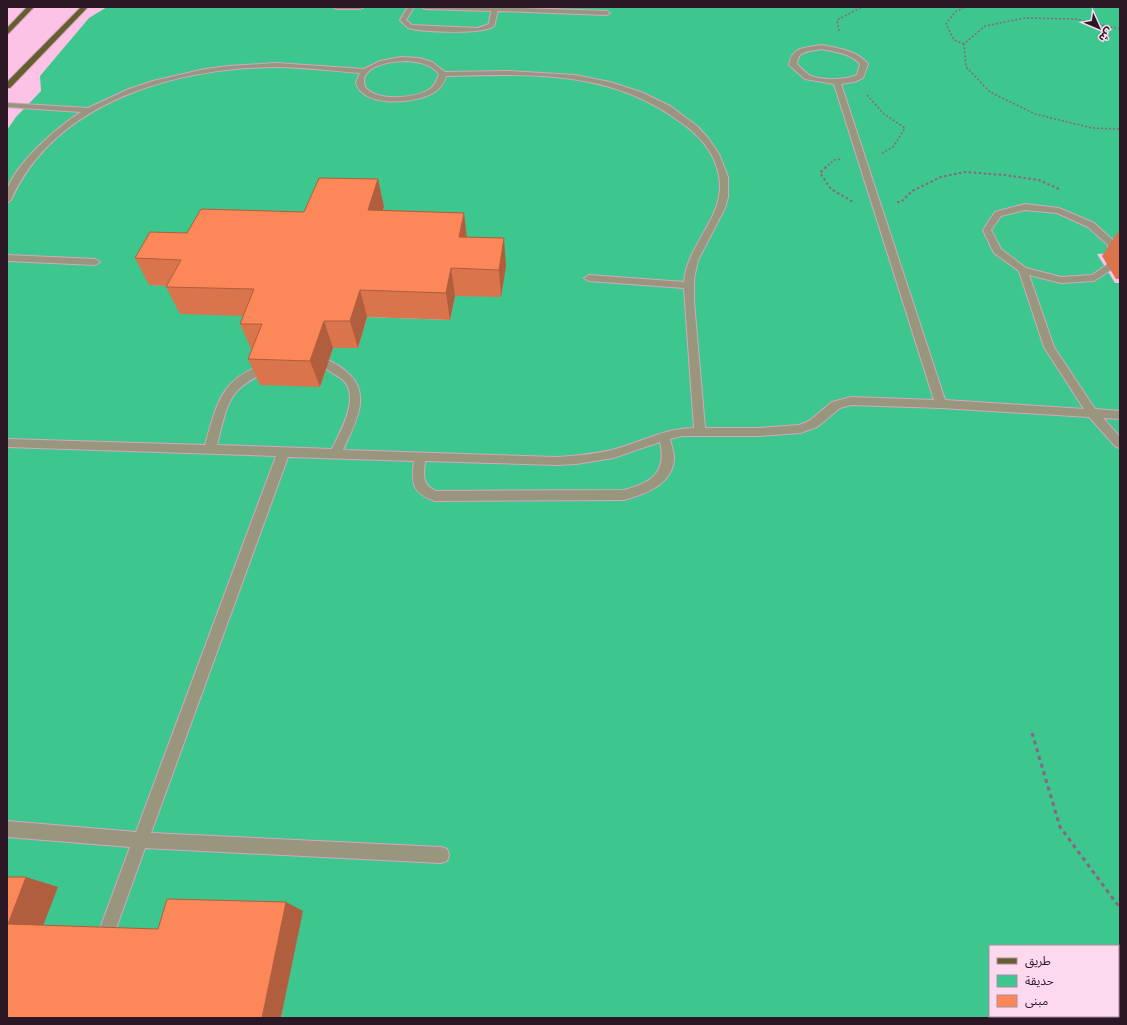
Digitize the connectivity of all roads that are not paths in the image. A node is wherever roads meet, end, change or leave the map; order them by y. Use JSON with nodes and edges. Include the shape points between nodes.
{"nodes":[{"id":1,"x":31,"y":7,"type":"edge"},
{"id":2,"x":85,"y":7,"type":"edge"},
{"id":3,"x":336,"y":7,"type":"edge"},
{"id":4,"x":361,"y":7,"type":"edge"},
{"id":5,"x":411,"y":7,"type":"edge"},
{"id":6,"x":425,"y":7,"type":"edge"},
{"id":7,"x":554,"y":9,"type":"edge"},
{"id":8,"x":495,"y":10,"type":"junction"},
{"id":9,"x":607,"y":13,"type":"dead end"},
{"id":10,"x":7,"y":32,"type":"edge"},
{"id":11,"x":366,"y":71,"type":"junction"},
{"id":12,"x":443,"y":74,"type":"junction"},
{"id":13,"x":836,"y":82,"type":"junction"},
{"id":14,"x":7,"y":86,"type":"edge"},
{"id":15,"x":7,"y":105,"type":"edge"},
{"id":16,"x":89,"y":110,"type":"junction"},
{"id":17,"x":7,"y":200,"type":"edge"},
{"id":18,"x":7,"y":257,"type":"edge"},
{"id":19,"x":95,"y":262,"type":"dead end"},
{"id":20,"x":1024,"y":270,"type":"junction"},
{"id":21,"x":589,"y":278,"type":"dead end"},
{"id":22,"x":688,"y":285,"type":"junction"},
{"id":23,"x":327,"y":364,"type":"dead end"},
{"id":24,"x":268,"y":367,"type":"edge"},
{"id":25,"x":941,"y":404,"type":"junction"},
{"id":26,"x":1092,"y":413,"type":"junction"},
{"id":27,"x":1120,"y":415,"type":"edge"},
{"id":28,"x":700,"y":431,"type":"junction"},
{"id":29,"x":664,"y":436,"type":"junction"},
{"id":30,"x":7,"y":442,"type":"edge"},
{"id":31,"x":1120,"y":444,"type":"edge"},
{"id":32,"x":210,"y":449,"type":"junction"},
{"id":33,"x":284,"y":451,"type":"junction"},
{"id":34,"x":336,"y":453,"type":"junction"},
{"id":35,"x":420,"y":456,"type":"junction"},
{"id":36,"x":7,"y":829,"type":"edge"},
{"id":37,"x":140,"y":840,"type":"junction"},
{"id":38,"x":441,"y":855,"type":"dead end"},
{"id":39,"x":99,"y":952,"type":"edge"}],
"edges":[{"from":1,"to":10,"type":"main road"},
{"from":2,"to":14,"type":"main road"},
{"from":3,"to":4,"type":"lane"},
{"from":5,"to":8,"type":"lane","via":[[403,20],[410,27],[478,30],[492,25]]},
{"from":6,"to":8,"type":"lane"},
{"from":7,"to":8,"type":"lane"},
{"from":7,"to":9,"type":"lane"},
{"from":11,"to":12,"type":"lane","via":[[381,63],[411,59],[435,65]]},
{"from":11,"to":12,"type":"lane","via":[[360,80],[364,90],[378,97],[392,99],[408,99],[428,93],[440,84]]},
{"from":11,"to":16,"type":"lane","via":[[277,65],[226,69],[189,75],[148,86]]},
{"from":12,"to":22,"type":"lane","via":[[530,73],[607,83],[660,104],[689,123],[718,158],[724,186],[718,214],[694,258]]},
{"from":13,"to":13,"type":"lane","via":[[808,77],[793,64],[794,56],[798,52],[821,47],[848,52],[864,64],[860,76]]},
{"from":13,"to":25,"type":"lane"},
{"from":15,"to":16,"type":"lane"},
{"from":16,"to":17,"type":"lane","via":[[56,134],[37,152],[18,177]]},
{"from":18,"to":19,"type":"lane"},
{"from":20,"to":20,"type":"lane","via":[[996,251],[987,230],[998,214],[1025,207],[1059,211],[1091,225],[1112,244],[1113,265],[1094,278],[1061,280]]},
{"from":20,"to":26,"type":"lane","via":[[1049,347]]},
{"from":21,"to":22,"type":"lane"},
{"from":22,"to":28,"type":"lane"},
{"from":23,"to":34,"type":"lane","via":[[349,377],[356,398],[354,410]]},
{"from":24,"to":32,"type":"lane","via":[[244,378],[234,386],[227,396]]},
{"from":25,"to":26,"type":"lane"},
{"from":25,"to":28,"type":"lane","via":[[851,401],[836,405],[807,427],[792,431]]},
{"from":26,"to":27,"type":"lane"},
{"from":26,"to":31,"type":"lane"},
{"from":28,"to":29,"type":"lane"},
{"from":29,"to":35,"type":"lane","via":[[613,454],[576,460]]},
{"from":29,"to":35,"type":"lane","via":[[668,458],[662,475],[646,488],[624,495],[435,496],[419,486]]},
{"from":30,"to":32,"type":"lane"},
{"from":32,"to":33,"type":"lane"},
{"from":33,"to":34,"type":"lane"},
{"from":33,"to":37,"type":"lane"},
{"from":34,"to":35,"type":"lane"},
{"from":36,"to":37,"type":"lane"},
{"from":37,"to":38,"type":"lane"},
{"from":37,"to":39,"type":"lane"}]}
